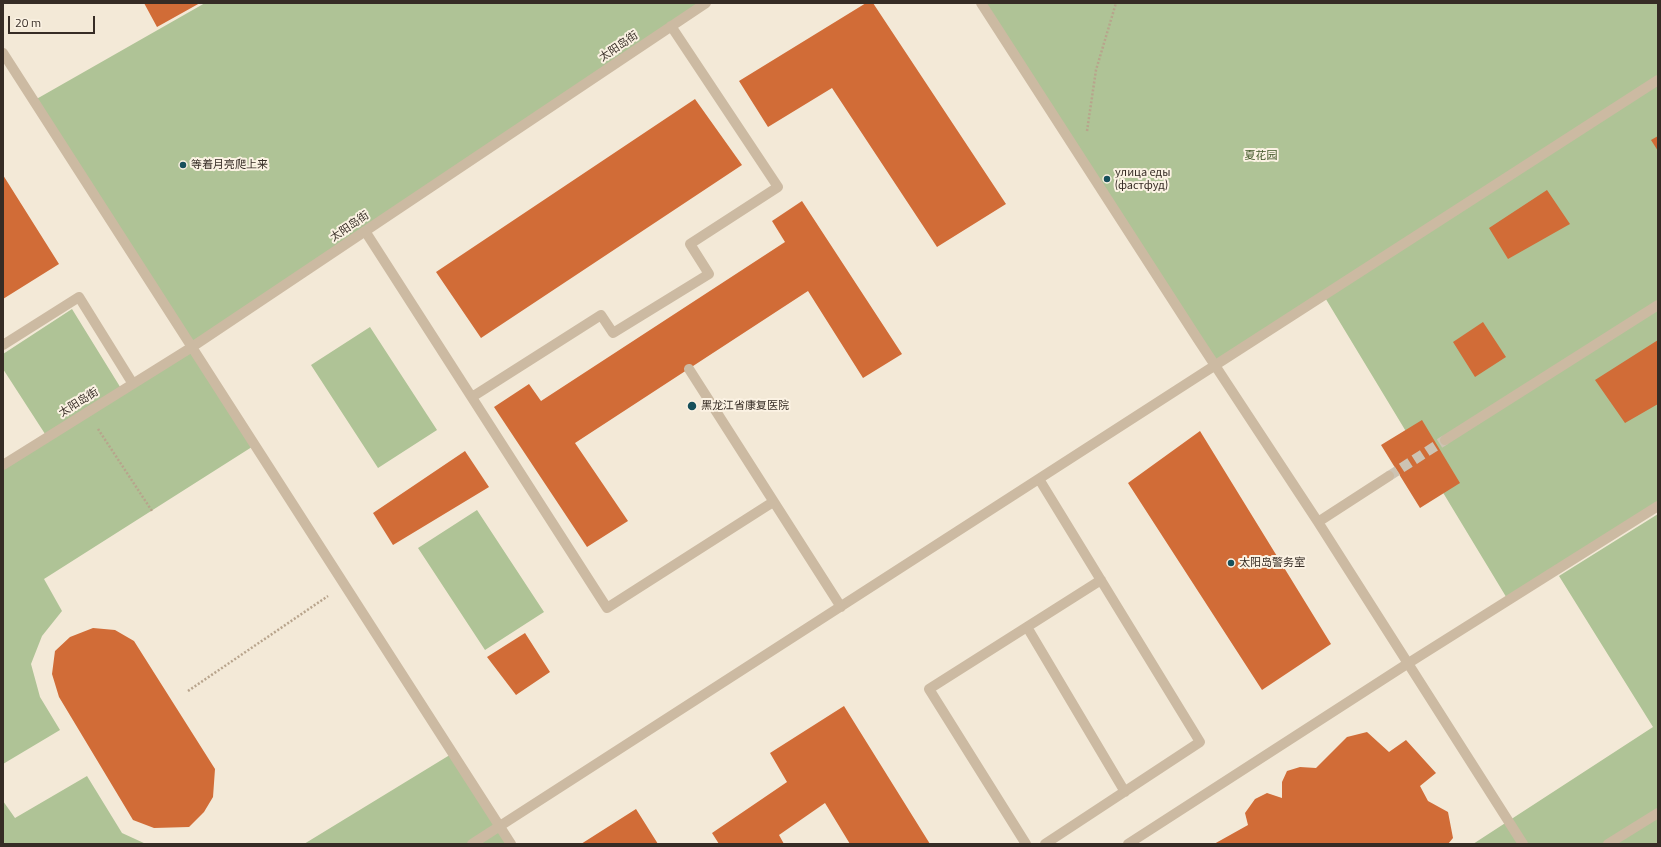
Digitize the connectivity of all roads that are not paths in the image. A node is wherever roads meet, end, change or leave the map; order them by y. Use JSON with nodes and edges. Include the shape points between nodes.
{"nodes":[{"id":1,"x":706,"y":3,"type":"edge"},
{"id":2,"x":981,"y":3,"type":"edge"},
{"id":3,"x":671,"y":26,"type":"junction"},
{"id":4,"x":3,"y":53,"type":"edge"},
{"id":5,"x":1658,"y":80,"type":"edge"},
{"id":6,"x":365,"y":231,"type":"junction"},
{"id":7,"x":1658,"y":305,"type":"edge"},
{"id":8,"x":3,"y":345,"type":"edge"},
{"id":9,"x":192,"y":347,"type":"junction"},
{"id":10,"x":1215,"y":366,"type":"junction"},
{"id":11,"x":689,"y":369,"type":"dead end"},
{"id":12,"x":133,"y":384,"type":"junction"},
{"id":13,"x":472,"y":398,"type":"junction"},
{"id":14,"x":1445,"y":440,"type":"tunnel mouth"},
{"id":15,"x":3,"y":465,"type":"edge"},
{"id":16,"x":1389,"y":476,"type":"tunnel mouth"},
{"id":17,"x":1039,"y":479,"type":"junction"},
{"id":18,"x":773,"y":502,"type":"junction"},
{"id":19,"x":1658,"y":506,"type":"edge"},
{"id":20,"x":1318,"y":522,"type":"junction"},
{"id":21,"x":1101,"y":580,"type":"junction"},
{"id":22,"x":841,"y":607,"type":"junction"},
{"id":23,"x":1027,"y":627,"type":"junction"},
{"id":24,"x":1407,"y":664,"type":"junction"},
{"id":25,"x":1125,"y":792,"type":"junction"},
{"id":26,"x":1658,"y":813,"type":"edge"},
{"id":27,"x":500,"y":826,"type":"junction"},
{"id":28,"x":472,"y":844,"type":"edge"},
{"id":29,"x":511,"y":844,"type":"edge"},
{"id":30,"x":1026,"y":844,"type":"edge"},
{"id":31,"x":1045,"y":844,"type":"edge"},
{"id":32,"x":1128,"y":844,"type":"edge"},
{"id":33,"x":1523,"y":844,"type":"edge"},
{"id":34,"x":1608,"y":844,"type":"edge"}],
"edges":[{"from":1,"to":3,"type":"street","name":"太阳岛街"},
{"from":2,"to":10,"type":"street"},
{"from":3,"to":6,"type":"street","name":"太阳岛街"},
{"from":3,"to":13,"type":"street","via":[[778,187],[690,244],[709,274],[613,333],[601,315]]},
{"from":4,"to":9,"type":"street"},
{"from":5,"to":10,"type":"street"},
{"from":6,"to":9,"type":"street","name":"太阳岛街"},
{"from":6,"to":13,"type":"street"},
{"from":7,"to":14,"type":"street"},
{"from":8,"to":12,"type":"street","via":[[79,297]]},
{"from":9,"to":12,"type":"street","name":"太阳岛街"},
{"from":9,"to":27,"type":"street"},
{"from":10,"to":17,"type":"street"},
{"from":10,"to":20,"type":"street"},
{"from":11,"to":18,"type":"street"},
{"from":12,"to":15,"type":"street","name":"太阳岛街"},
{"from":13,"to":18,"type":"street","via":[[607,608]]},
{"from":16,"to":20,"type":"street"},
{"from":17,"to":21,"type":"street"},
{"from":17,"to":22,"type":"street"},
{"from":18,"to":22,"type":"street"},
{"from":19,"to":24,"type":"street"},
{"from":20,"to":24,"type":"street"},
{"from":21,"to":23,"type":"street"},
{"from":21,"to":25,"type":"street","via":[[1200,742]]},
{"from":22,"to":27,"type":"street"},
{"from":23,"to":25,"type":"street"},
{"from":23,"to":30,"type":"street","via":[[929,689]]},
{"from":24,"to":32,"type":"street"},
{"from":24,"to":33,"type":"street"},
{"from":25,"to":31,"type":"street"},
{"from":26,"to":34,"type":"street"},
{"from":27,"to":28,"type":"street"},
{"from":27,"to":29,"type":"street"}]}
